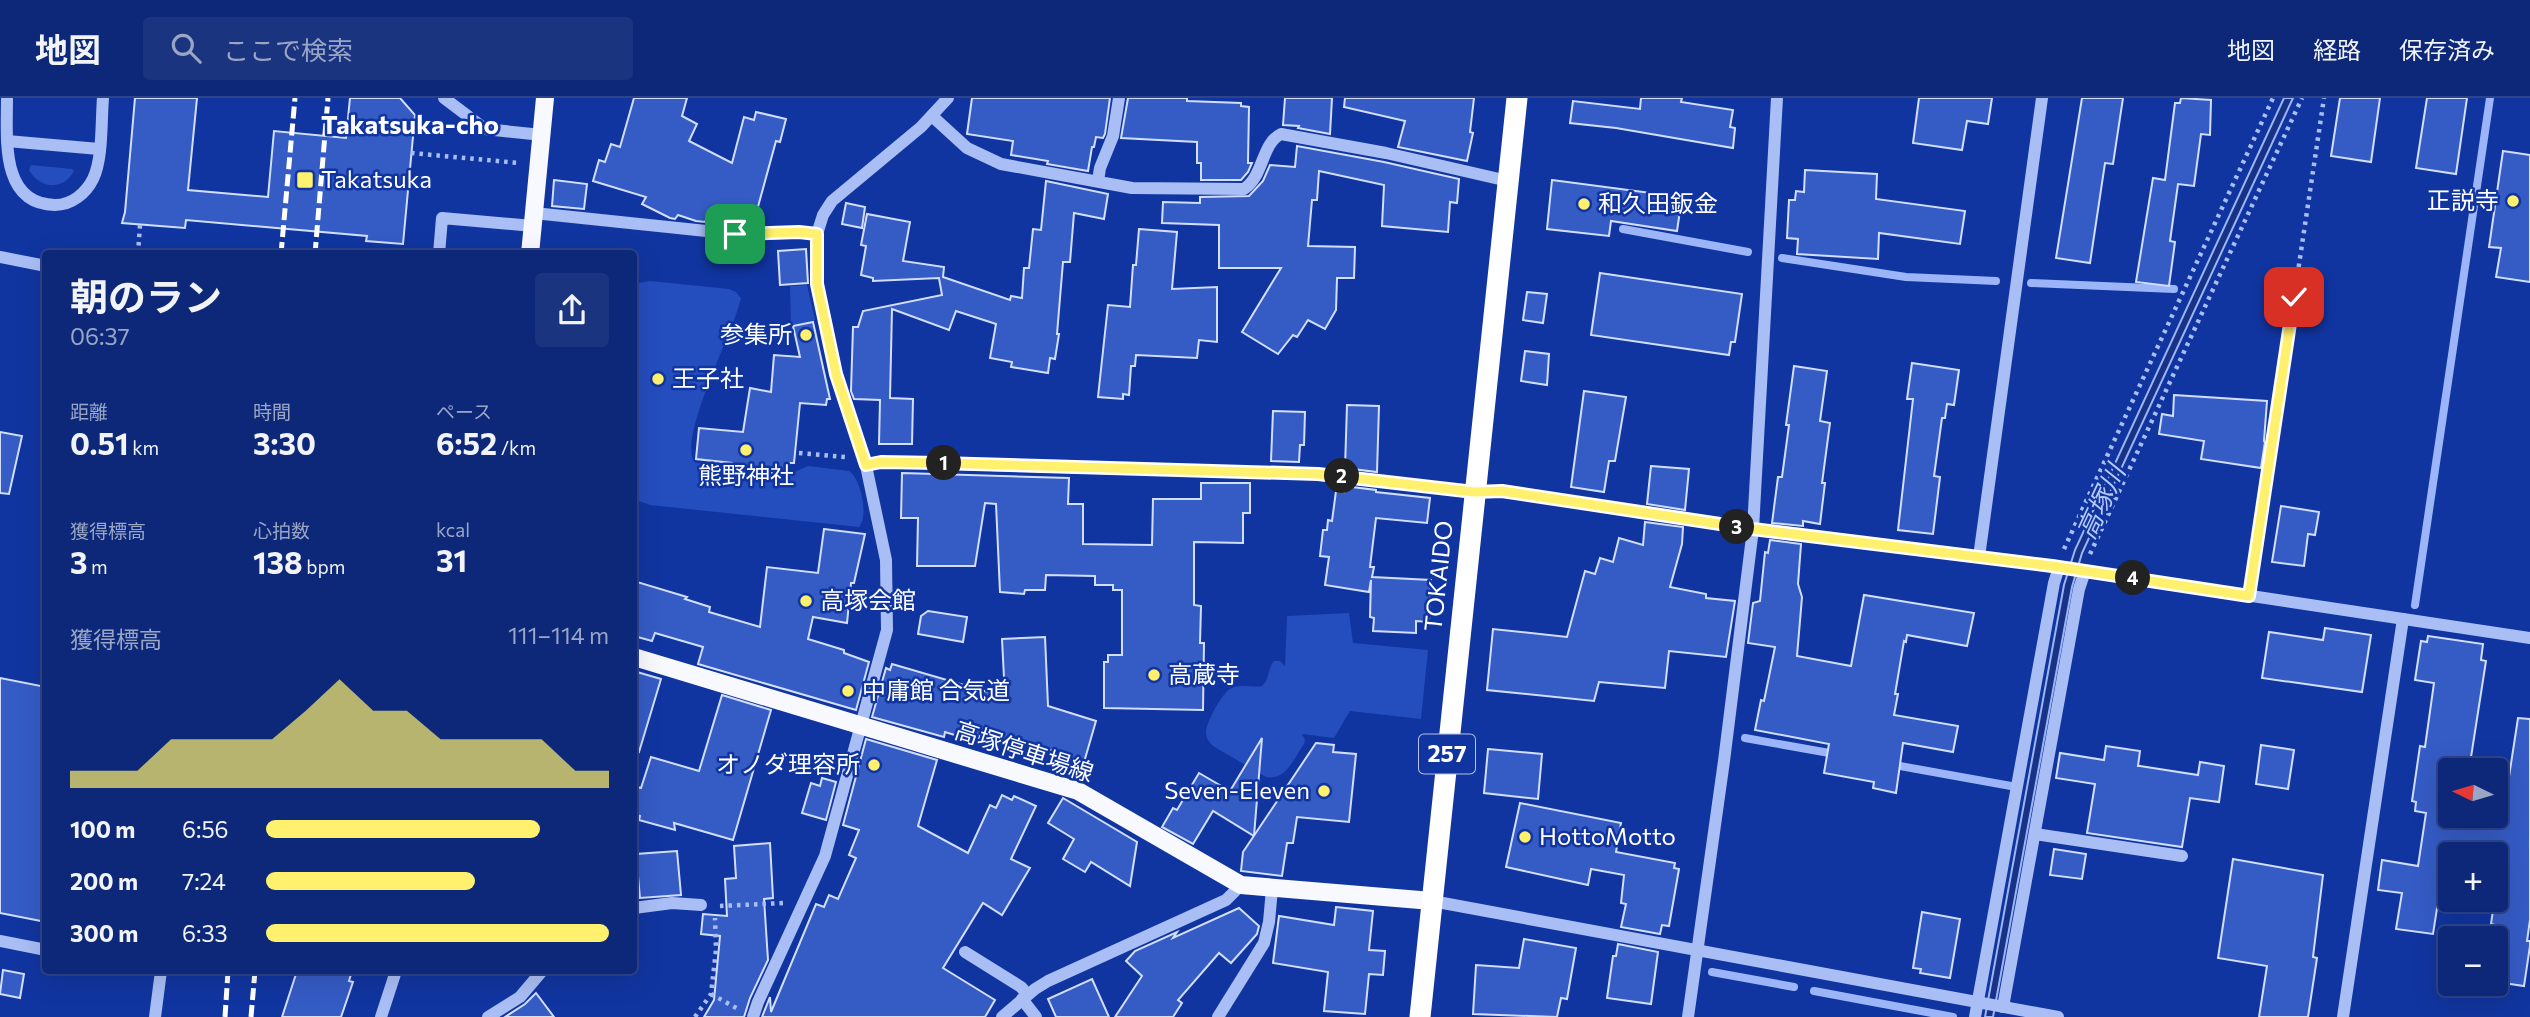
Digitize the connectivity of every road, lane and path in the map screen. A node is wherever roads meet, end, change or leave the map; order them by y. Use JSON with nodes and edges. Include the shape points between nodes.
{"nodes":[{"id":1,"x":7,"y":98,"type":"edge"},
{"id":2,"x":103,"y":98,"type":"edge"},
{"id":3,"x":545,"y":98,"type":"edge"},
{"id":4,"x":948,"y":98,"type":"edge"},
{"id":5,"x":1119,"y":98,"type":"edge"},
{"id":6,"x":1517,"y":98,"type":"edge"},
{"id":7,"x":1777,"y":98,"type":"edge"},
{"id":8,"x":2042,"y":98,"type":"edge"},
{"id":9,"x":2273,"y":98,"type":"edge"},
{"id":10,"x":2302,"y":98,"type":"edge"},
{"id":11,"x":2324,"y":98,"type":"edge"},
{"id":12,"x":451,"y":100,"type":"edge"},
{"id":13,"x":932,"y":116,"type":"junction"},
{"id":14,"x":410,"y":120,"type":"dead end"},
{"id":15,"x":410,"y":128,"type":"dead end"},
{"id":16,"x":542,"y":135,"type":"junction"},
{"id":17,"x":7,"y":141,"type":"junction"},
{"id":18,"x":99,"y":149,"type":"junction"},
{"id":19,"x":411,"y":153,"type":"dead end"},
{"id":20,"x":527,"y":163,"type":"dead end"},
{"id":21,"x":1098,"y":181,"type":"junction"},
{"id":22,"x":1508,"y":181,"type":"junction"},
{"id":23,"x":533,"y":219,"type":"junction"},
{"id":24,"x":140,"y":225,"type":"dead end"},
{"id":25,"x":817,"y":234,"type":"junction"},
{"id":26,"x":138,"y":250,"type":"edge"},
{"id":27,"x":439,"y":250,"type":"edge"},
{"id":28,"x":530,"y":250,"type":"edge"},
{"id":29,"x":0,"y":257,"type":"edge"},
{"id":30,"x":42,"y":266,"type":"edge"},
{"id":31,"x":799,"y":453,"type":"dead end"},
{"id":32,"x":842,"y":456,"type":"dead end"},
{"id":33,"x":866,"y":465,"type":"junction"},
{"id":34,"x":1474,"y":492,"type":"junction"},
{"id":35,"x":1753,"y":529,"type":"junction"},
{"id":36,"x":1979,"y":557,"type":"junction"},
{"id":37,"x":2061,"y":567,"type":"junction"},
{"id":38,"x":2082,"y":571,"type":"junction"},
{"id":39,"x":2249,"y":596,"type":"junction"},
{"id":40,"x":2403,"y":619,"type":"junction"},
{"id":41,"x":2530,"y":638,"type":"edge"},
{"id":42,"x":637,"y":658,"type":"edge"},
{"id":43,"x":862,"y":726,"type":"junction"},
{"id":44,"x":2035,"y":834,"type":"junction"},
{"id":45,"x":2182,"y":856,"type":"dead end"},
{"id":46,"x":1241,"y":885,"type":"junction"},
{"id":47,"x":1272,"y":889,"type":"junction"},
{"id":48,"x":805,"y":901,"type":"junction"},
{"id":49,"x":1432,"y":901,"type":"junction"},
{"id":50,"x":701,"y":905,"type":"dead end"},
{"id":51,"x":637,"y":908,"type":"edge"},
{"id":52,"x":0,"y":941,"type":"edge"},
{"id":53,"x":42,"y":949,"type":"edge"},
{"id":54,"x":1697,"y":951,"type":"junction"},
{"id":55,"x":965,"y":952,"type":"dead end"},
{"id":56,"x":158,"y":974,"type":"edge"},
{"id":57,"x":395,"y":974,"type":"edge"},
{"id":58,"x":539,"y":974,"type":"edge"},
{"id":59,"x":711,"y":994,"type":"junction"},
{"id":60,"x":1024,"y":997,"type":"junction"},
{"id":61,"x":1981,"y":1002,"type":"junction"},
{"id":62,"x":2001,"y":1006,"type":"junction"},
{"id":63,"x":748,"y":1014,"type":"edge"},
{"id":64,"x":155,"y":1017,"type":"edge"},
{"id":65,"x":381,"y":1017,"type":"edge"},
{"id":66,"x":488,"y":1017,"type":"edge"},
{"id":67,"x":695,"y":1017,"type":"edge"},
{"id":68,"x":1002,"y":1017,"type":"edge"},
{"id":69,"x":1036,"y":1017,"type":"edge"},
{"id":70,"x":1218,"y":1017,"type":"edge"},
{"id":71,"x":1420,"y":1017,"type":"edge"},
{"id":72,"x":1688,"y":1017,"type":"edge"},
{"id":73,"x":1975,"y":1017,"type":"edge"},
{"id":74,"x":2058,"y":1017,"type":"edge"},
{"id":75,"x":2343,"y":1017,"type":"edge"}],
"edges":[{"from":1,"to":17,"type":"street"},
{"from":2,"to":18,"type":"street"},
{"from":3,"to":16,"type":"main road"},
{"from":4,"to":13,"type":"street"},
{"from":5,"to":21,"type":"street","via":[[1113,136]]},
{"from":6,"to":22,"type":"highway","name":"TOKAIDO","number":"257"},
{"from":7,"to":35,"type":"street"},
{"from":8,"to":36,"type":"street"},
{"from":9,"to":37,"type":"path","via":[[2065,547]]},
{"from":10,"to":38,"type":"path"},
{"from":11,"to":39,"type":"path"},
{"from":12,"to":16,"type":"street","via":[[485,129]]},
{"from":13,"to":21,"type":"street","via":[[967,148],[989,160]]},
{"from":13,"to":25,"type":"street","via":[[832,201]]},
{"from":14,"to":15,"type":"path"},
{"from":16,"to":23,"type":"main road"},
{"from":17,"to":18,"type":"street"},
{"from":17,"to":18,"type":"street","via":[[9,176],[30,200],[44,205],[75,200],[87,190],[95,176]]},
{"from":19,"to":20,"type":"path"},
{"from":21,"to":22,"type":"street","via":[[1132,188],[1244,189],[1252,184],[1275,137],[1282,134]]},
{"from":22,"to":34,"type":"highway","name":"TOKAIDO","number":"257"},
{"from":23,"to":25,"type":"street","via":[[735,234]]},
{"from":23,"to":27,"type":"street","via":[[442,218]]},
{"from":23,"to":28,"type":"main road"},
{"from":24,"to":26,"type":"path"},
{"from":25,"to":33,"type":"street","via":[[817,284],[836,374]]},
{"from":29,"to":30,"type":"street"},
{"from":31,"to":32,"type":"path"},
{"from":33,"to":34,"type":"street","via":[[894,462],[1318,474]]},
{"from":33,"to":43,"type":"street","via":[[886,560],[887,614],[884,646]]},
{"from":34,"to":35,"type":"street","via":[[1502,491]]},
{"from":34,"to":49,"type":"highway","name":"TOKAIDO","number":"257"},
{"from":35,"to":36,"type":"street"},
{"from":35,"to":54,"type":"street"},
{"from":36,"to":37,"type":"street"},
{"from":37,"to":38,"type":"street"},
{"from":37,"to":61,"type":"street","via":[[2054,583]]},
{"from":38,"to":39,"type":"street"},
{"from":38,"to":44,"type":"street"},
{"from":39,"to":40,"type":"street"},
{"from":40,"to":41,"type":"street"},
{"from":40,"to":75,"type":"street"},
{"from":42,"to":43,"type":"main road","name":"高塚停車場線"},
{"from":43,"to":46,"type":"main road","name":"高塚停車場線","via":[[1078,791]]},
{"from":43,"to":48,"type":"street","via":[[825,856]]},
{"from":44,"to":45,"type":"street"},
{"from":44,"to":62,"type":"street"},
{"from":46,"to":47,"type":"main road","name":"高塚停車場線"},
{"from":46,"to":60,"type":"street","via":[[1226,900],[1048,981]]},
{"from":47,"to":49,"type":"main road","name":"高塚停車場線"},
{"from":47,"to":70,"type":"street","via":[[1264,943]]},
{"from":48,"to":59,"type":"path","via":[[715,907]]},
{"from":48,"to":63,"type":"street","via":[[758,1002]]},
{"from":49,"to":54,"type":"street"},
{"from":49,"to":71,"type":"highway","name":"TOKAIDO","number":"257"},
{"from":50,"to":51,"type":"street"},
{"from":52,"to":53,"type":"street"},
{"from":54,"to":61,"type":"street"},
{"from":54,"to":72,"type":"street"},
{"from":55,"to":60,"type":"street","via":[[1021,987]]},
{"from":56,"to":64,"type":"street"},
{"from":57,"to":65,"type":"street"},
{"from":58,"to":66,"type":"street","via":[[520,997]]},
{"from":59,"to":63,"type":"path"},
{"from":59,"to":67,"type":"path"},
{"from":60,"to":68,"type":"street"},
{"from":60,"to":69,"type":"street"},
{"from":61,"to":62,"type":"street"},
{"from":61,"to":73,"type":"street"},
{"from":62,"to":74,"type":"street"}]}
